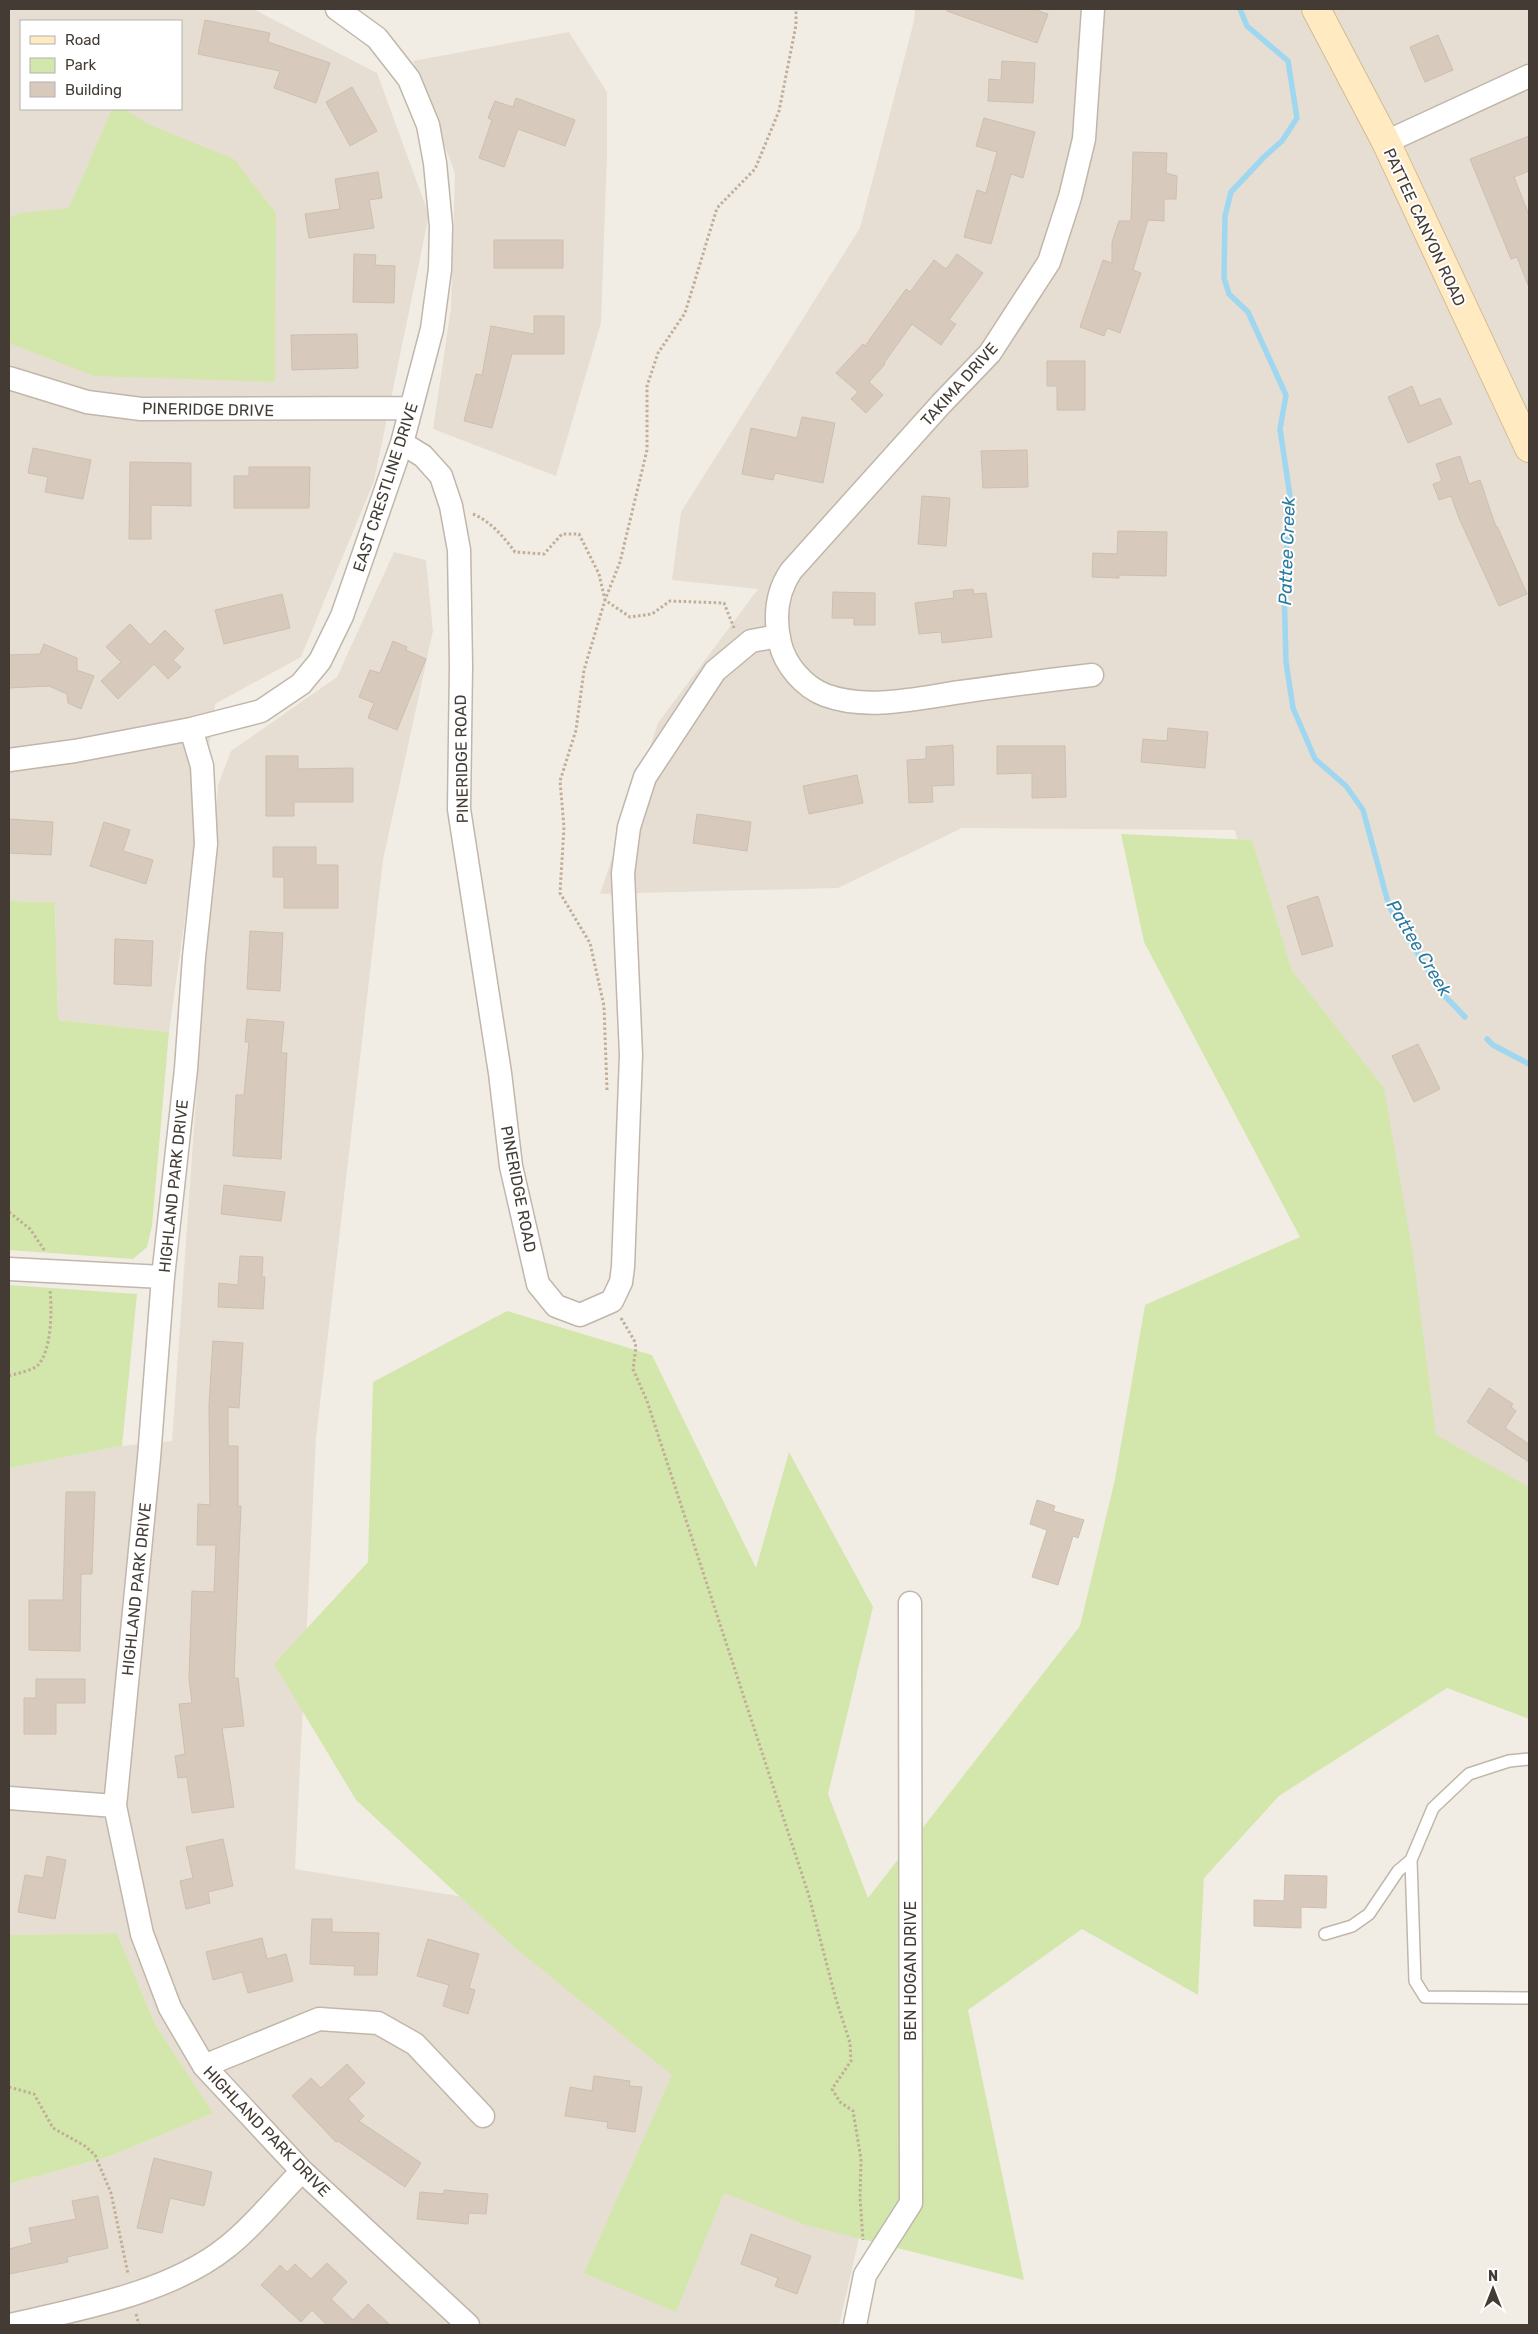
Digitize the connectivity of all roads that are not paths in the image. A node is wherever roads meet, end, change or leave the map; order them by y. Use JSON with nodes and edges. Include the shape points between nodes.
{"nodes":[{"id":1,"x":336,"y":9,"type":"edge"},
{"id":2,"x":1093,"y":9,"type":"edge"},
{"id":3,"x":1316,"y":9,"type":"edge"},
{"id":4,"x":1529,"y":76,"type":"edge"},
{"id":5,"x":1386,"y":142,"type":"junction"},
{"id":6,"x":9,"y":378,"type":"edge"},
{"id":7,"x":411,"y":408,"type":"junction"},
{"id":8,"x":402,"y":443,"type":"junction"},
{"id":9,"x":1529,"y":448,"type":"edge"},
{"id":10,"x":778,"y":636,"type":"junction"},
{"id":11,"x":1092,"y":675,"type":"dead end"},
{"id":12,"x":191,"y":729,"type":"junction"},
{"id":13,"x":9,"y":760,"type":"edge"},
{"id":14,"x":9,"y":1269,"type":"edge"},
{"id":15,"x":163,"y":1277,"type":"junction"},
{"id":16,"x":910,"y":1603,"type":"dead end"},
{"id":17,"x":1529,"y":1759,"type":"edge"},
{"id":18,"x":9,"y":1798,"type":"edge"},
{"id":19,"x":115,"y":1806,"type":"junction"},
{"id":20,"x":1411,"y":1860,"type":"junction"},
{"id":21,"x":1325,"y":1934,"type":"dead end"},
{"id":22,"x":1529,"y":1998,"type":"edge"},
{"id":23,"x":204,"y":2066,"type":"junction"},
{"id":24,"x":483,"y":2116,"type":"dead end"},
{"id":25,"x":302,"y":2171,"type":"junction"},
{"id":26,"x":10,"y":2325,"type":"edge"},
{"id":27,"x":468,"y":2325,"type":"edge"},
{"id":28,"x":855,"y":2325,"type":"edge"}],
"edges":[{"from":1,"to":7,"type":"street","name":"EAST CRESTLINE DRIVE","via":[[378,38],[409,79],[428,125],[436,163],[440,268],[432,329]]},
{"from":2,"to":10,"type":"street","name":"TAKIMA DRIVE","via":[[1084,139],[1070,198],[1049,262],[990,353],[791,571],[776,605]]},
{"from":3,"to":5,"type":"street","name":"PATTEE CANYON ROAD"},
{"from":4,"to":5,"type":"street"},
{"from":5,"to":9,"type":"street","name":"PATTEE CANYON ROAD"},
{"from":6,"to":7,"type":"street","name":"PINERIDGE DRIVE","via":[[86,402],[140,409]]},
{"from":7,"to":8,"type":"street","name":"EAST CRESTLINE DRIVE"},
{"from":8,"to":10,"type":"street","name":"PINERIDGE ROAD","via":[[422,456],[440,476],[451,506],[459,550],[458,809],[500,1073],[511,1166],[538,1284],[556,1306],[580,1315],[612,1301],[624,1267],[631,1055],[623,873],[628,827],[645,777],[715,671],[751,641]]},
{"from":8,"to":12,"type":"street","name":"EAST CRESTLINE DRIVE","via":[[342,616],[320,661],[301,684],[261,711]]},
{"from":10,"to":11,"type":"street","name":"TAKIMA DRIVE","via":[[786,660],[803,680],[826,695],[845,700],[902,700]]},
{"from":12,"to":13,"type":"street","name":"EAST CRESTLINE DRIVE"},
{"from":12,"to":15,"type":"street","name":"HIGHLAND PARK DRIVE","via":[[202,766],[206,844]]},
{"from":14,"to":15,"type":"street"},
{"from":15,"to":19,"type":"street","name":"HIGHLAND PARK DRIVE"},
{"from":16,"to":28,"type":"street","name":"BEN HOGAN DRIVE","via":[[911,2203],[865,2275]]},
{"from":17,"to":20,"type":"lane","via":[[1509,1761],[1469,1774],[1433,1808]]},
{"from":18,"to":19,"type":"street"},
{"from":19,"to":23,"type":"street","name":"HIGHLAND PARK DRIVE","via":[[142,1934],[170,2008]]},
{"from":20,"to":21,"type":"lane","via":[[1398,1872],[1369,1914],[1352,1926]]},
{"from":20,"to":22,"type":"lane","via":[[1414,1981],[1425,1997]]},
{"from":23,"to":24,"type":"street","via":[[319,2019],[378,2023],[415,2044]]},
{"from":23,"to":25,"type":"street","name":"HIGHLAND PARK DRIVE"},
{"from":25,"to":26,"type":"street","via":[[227,2247],[180,2276],[107,2302]]},
{"from":25,"to":27,"type":"street","name":"HIGHLAND PARK DRIVE"}]}
